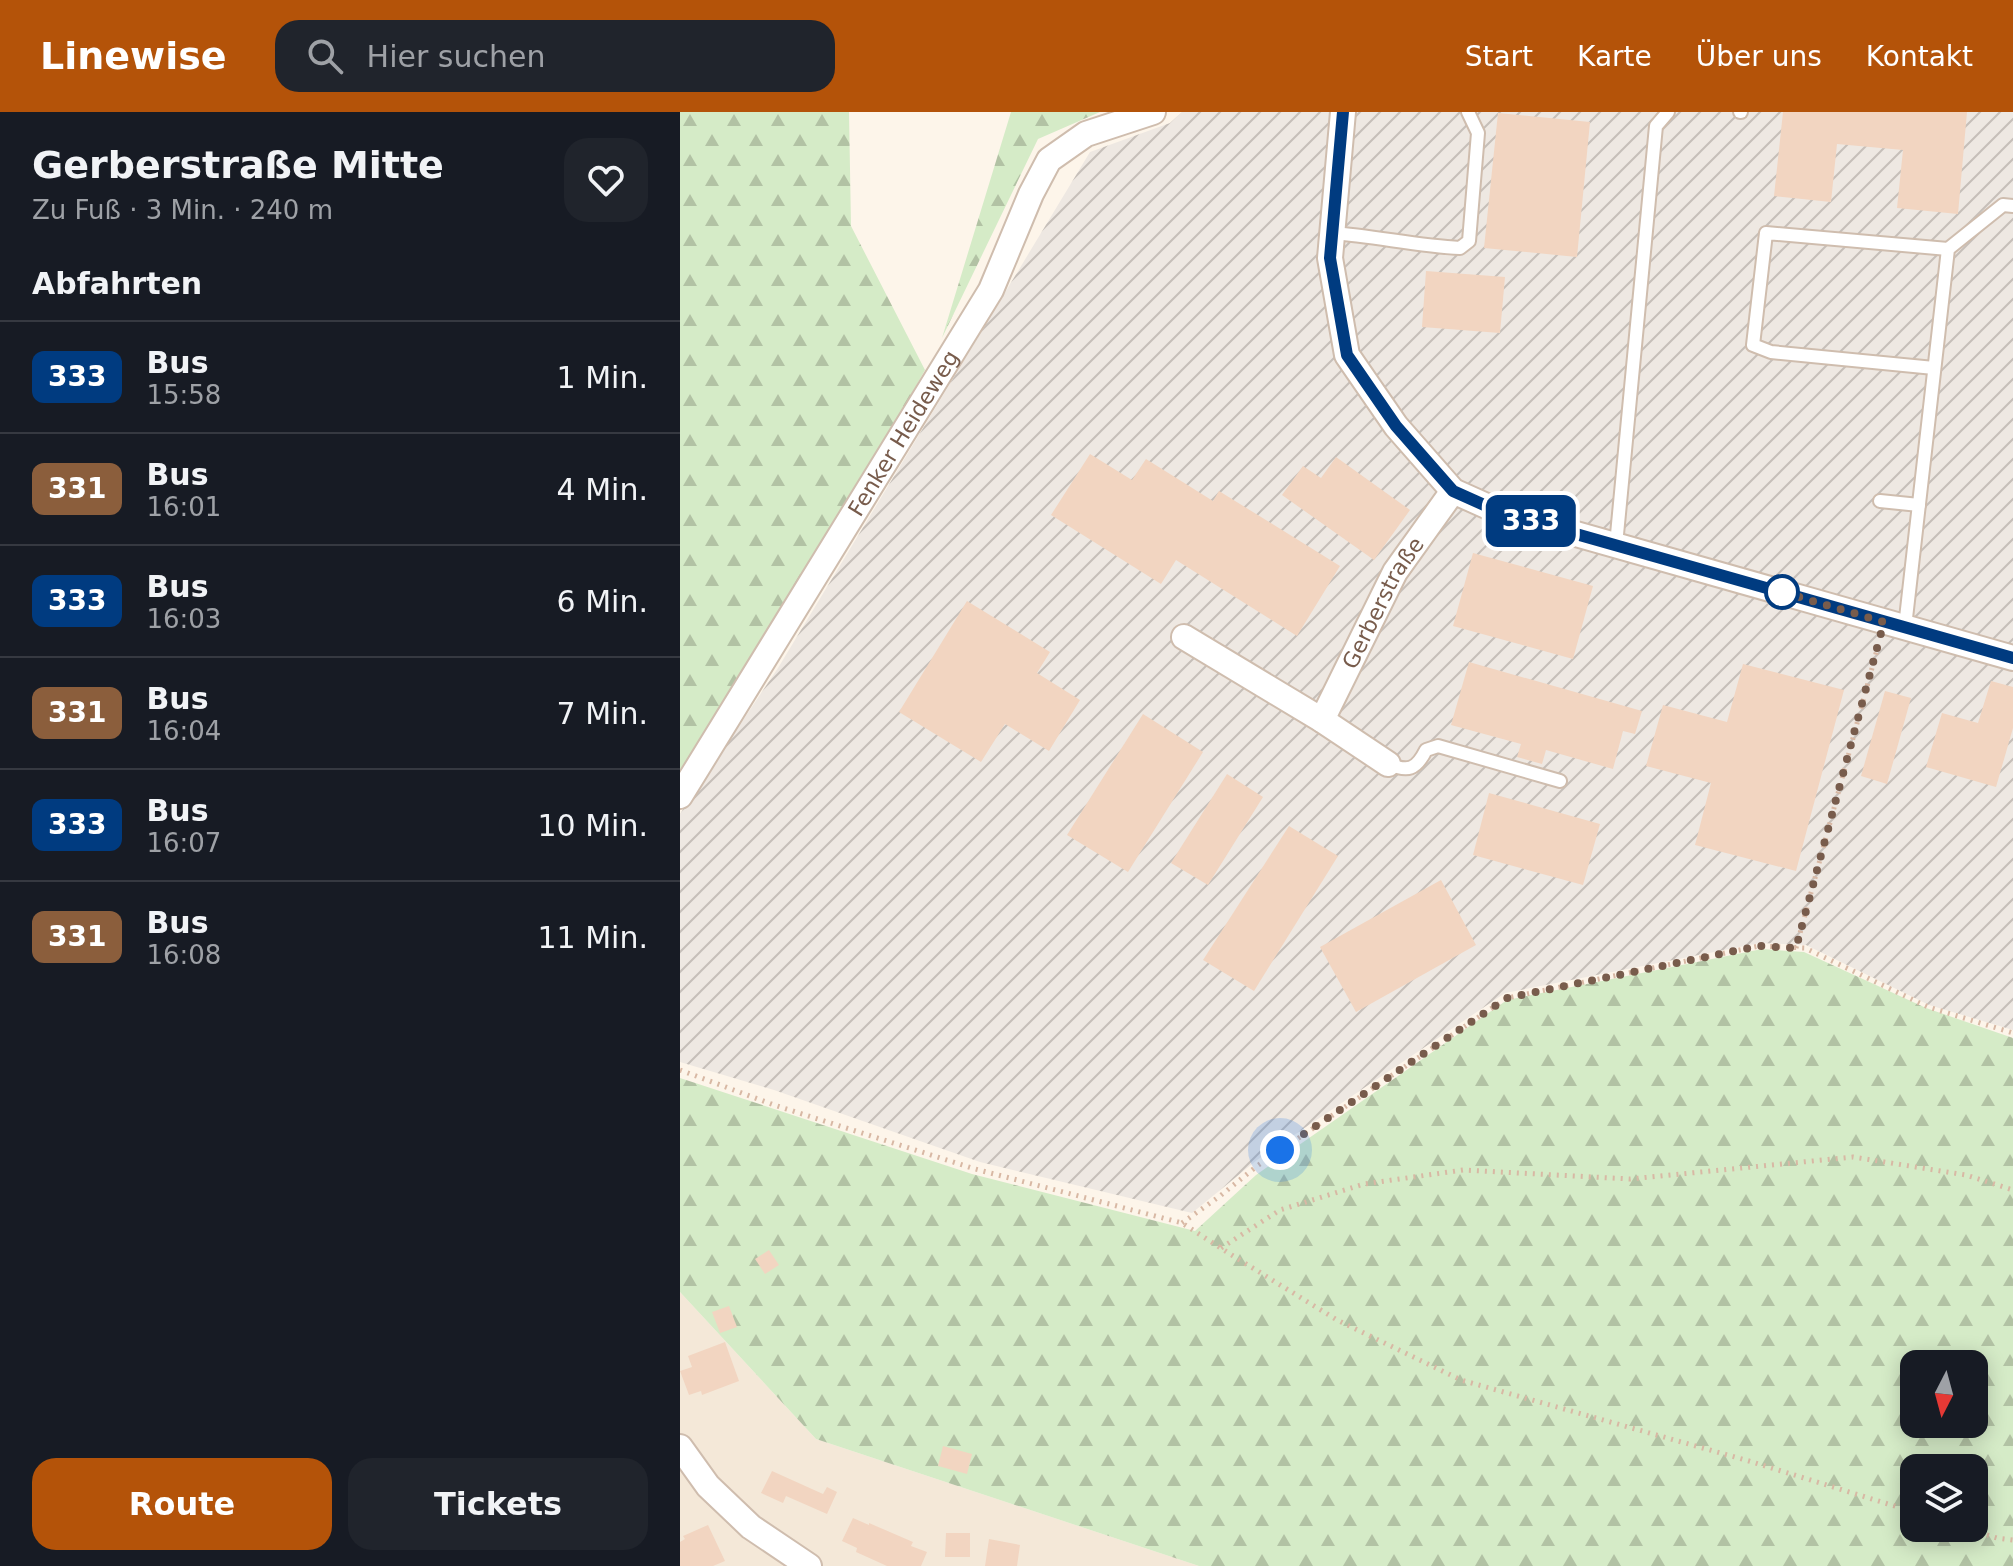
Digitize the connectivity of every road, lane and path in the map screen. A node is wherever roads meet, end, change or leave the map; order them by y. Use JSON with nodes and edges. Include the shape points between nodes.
{"nodes":[{"id":1,"x":1153,"y":112,"type":"edge"},
{"id":2,"x":1343,"y":112,"type":"edge"},
{"id":3,"x":1468,"y":112,"type":"edge"},
{"id":4,"x":1668,"y":112,"type":"edge"},
{"id":5,"x":2013,"y":206,"type":"edge"},
{"id":6,"x":1332,"y":233,"type":"junction"},
{"id":7,"x":1948,"y":249,"type":"junction"},
{"id":8,"x":1934,"y":368,"type":"junction"},
{"id":9,"x":1453,"y":491,"type":"junction"},
{"id":10,"x":1880,"y":501,"type":"dead end"},
{"id":11,"x":1919,"y":505,"type":"junction"},
{"id":12,"x":1616,"y":545,"type":"junction"},
{"id":13,"x":1894,"y":624,"type":"junction"},
{"id":14,"x":1184,"y":637,"type":"dead end"},
{"id":15,"x":2013,"y":658,"type":"edge"},
{"id":16,"x":1322,"y":720,"type":"junction"},
{"id":17,"x":1388,"y":764,"type":"joint"},
{"id":18,"x":1560,"y":781,"type":"dead end"},
{"id":19,"x":680,"y":796,"type":"edge"},
{"id":20,"x":1796,"y":948,"type":"junction"},
{"id":21,"x":2013,"y":1033,"type":"edge"},
{"id":22,"x":680,"y":1070,"type":"edge"},
{"id":23,"x":2013,"y":1190,"type":"edge"},
{"id":24,"x":1182,"y":1223,"type":"junction"},
{"id":25,"x":1221,"y":1248,"type":"junction"},
{"id":26,"x":680,"y":1447,"type":"edge"},
{"id":27,"x":1900,"y":1508,"type":"edge"},
{"id":28,"x":1988,"y":1535,"type":"edge"},
{"id":29,"x":2013,"y":1540,"type":"edge"},
{"id":30,"x":809,"y":1566,"type":"edge"}],
"edges":[{"from":1,"to":19,"type":"street","name":"Fenker Heideweg","via":[[1086,134],[1049,160],[991,290]]},
{"from":2,"to":6,"type":"street"},
{"from":3,"to":6,"type":"lane","via":[[1478,133],[1469,241],[1451,248]]},
{"from":4,"to":12,"type":"lane","via":[[1656,126]]},
{"from":5,"to":7,"type":"lane","via":[[2003,205]]},
{"from":6,"to":9,"type":"street","via":[[1330,258],[1347,355],[1396,426]]},
{"from":7,"to":8,"type":"lane"},
{"from":7,"to":8,"type":"lane","via":[[1766,233],[1762,252],[1753,345],[1771,352]]},
{"from":8,"to":11,"type":"lane"},
{"from":9,"to":12,"type":"street","via":[[1502,513]]},
{"from":9,"to":16,"type":"street","name":"Gerberstraße","via":[[1395,572]]},
{"from":10,"to":11,"type":"lane"},
{"from":11,"to":13,"type":"lane"},
{"from":12,"to":13,"type":"street"},
{"from":13,"to":15,"type":"street"},
{"from":13,"to":20,"type":"path"},
{"from":14,"to":16,"type":"street"},
{"from":16,"to":17,"type":"street"},
{"from":17,"to":18,"type":"lane","via":[[1412,768],[1426,750],[1438,746]]},
{"from":20,"to":21,"type":"path","via":[[1928,1007]]},
{"from":20,"to":24,"type":"path","via":[[1759,946],[1507,998],[1257,1166]]},
{"from":22,"to":24,"type":"path","via":[[975,1169]]},
{"from":23,"to":25,"type":"path","via":[[1966,1175],[1853,1157],[1630,1179],[1463,1170],[1364,1184],[1280,1210]]},
{"from":24,"to":25,"type":"path"},
{"from":25,"to":27,"type":"path","via":[[1337,1320],[1461,1380]]},
{"from":26,"to":30,"type":"street","via":[[708,1486],[751,1527]]},
{"from":28,"to":29,"type":"path"}]}
